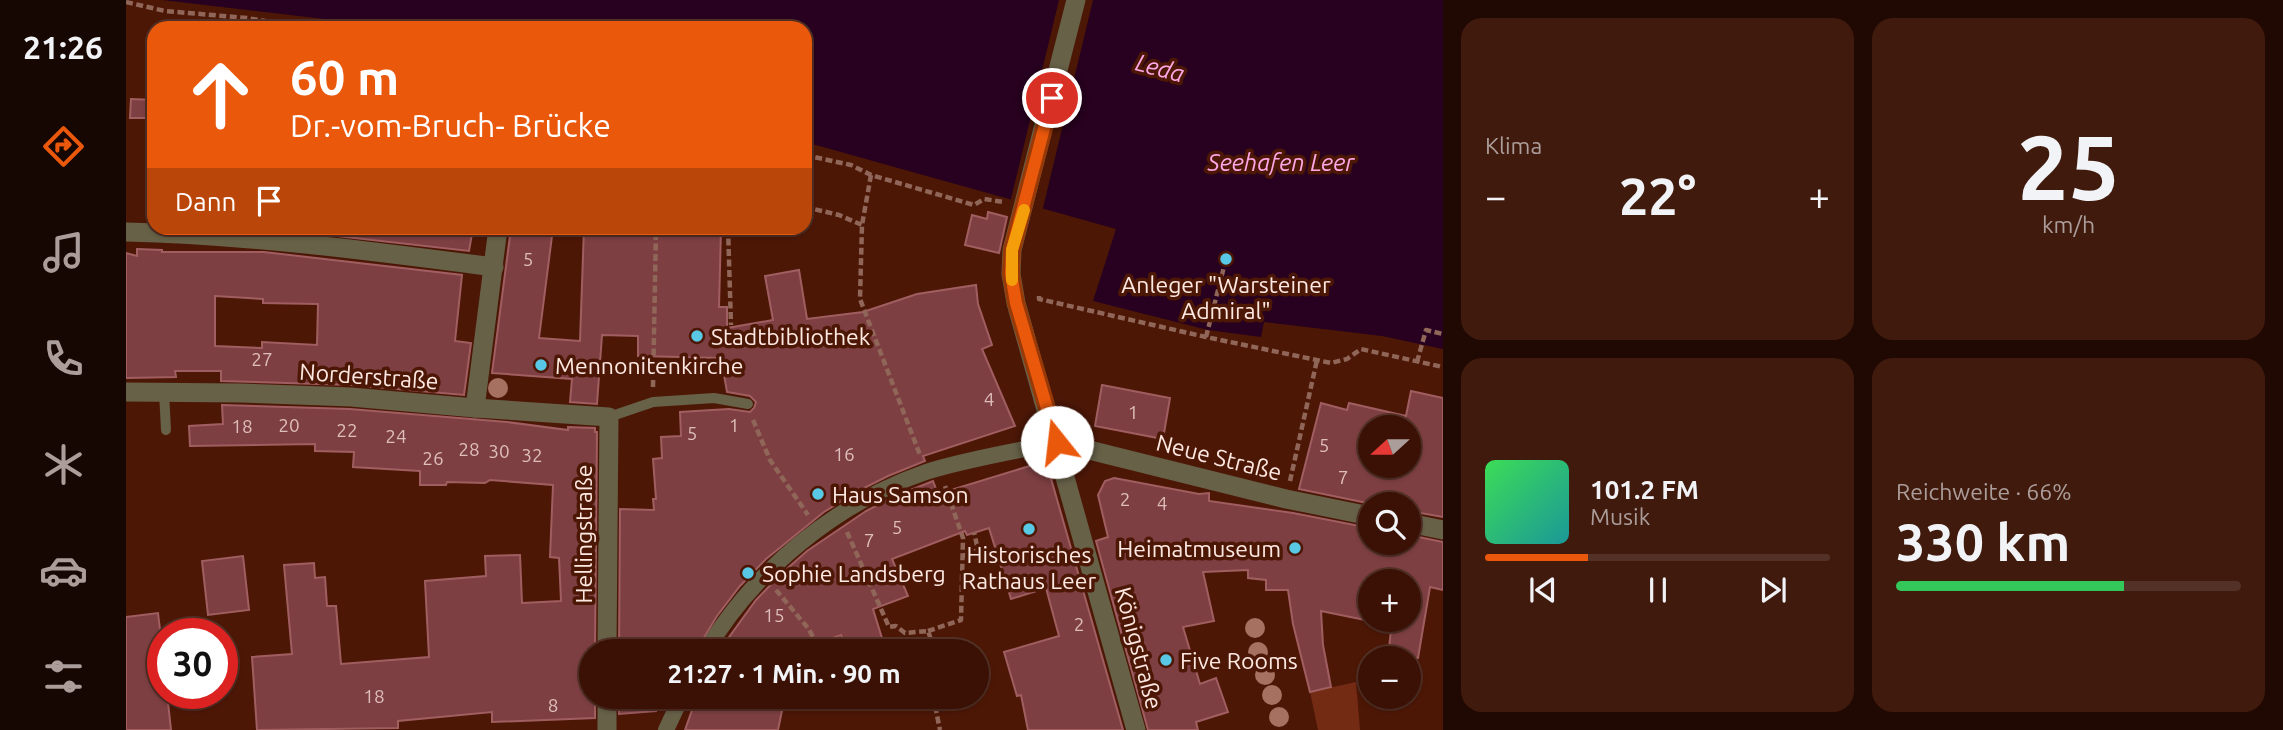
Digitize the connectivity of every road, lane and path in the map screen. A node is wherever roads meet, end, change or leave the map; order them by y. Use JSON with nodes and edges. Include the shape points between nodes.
{"nodes":[{"id":1,"x":1076,"y":0,"type":"edge"},
{"id":2,"x":126,"y":2,"type":"edge"},
{"id":3,"x":247,"y":18,"type":"junction"},
{"id":4,"x":247,"y":21,"type":"edge"},
{"id":5,"x":265,"y":21,"type":"edge"},
{"id":6,"x":812,"y":157,"type":"edge"},
{"id":7,"x":871,"y":175,"type":"junction"},
{"id":8,"x":985,"y":199,"type":"dead end"},
{"id":9,"x":812,"y":209,"type":"edge"},
{"id":10,"x":862,"y":225,"type":"junction"},
{"id":11,"x":126,"y":232,"type":"edge"},
{"id":12,"x":147,"y":232,"type":"edge"},
{"id":13,"x":258,"y":235,"type":"edge"},
{"id":14,"x":497,"y":235,"type":"edge"},
{"id":15,"x":656,"y":235,"type":"edge"},
{"id":16,"x":728,"y":235,"type":"edge"},
{"id":17,"x":1226,"y":259,"type":"dead end"},
{"id":18,"x":494,"y":267,"type":"junction"},
{"id":19,"x":1040,"y":299,"type":"dead end"},
{"id":20,"x":731,"y":325,"type":"dead end"},
{"id":21,"x":1443,"y":334,"type":"edge"},
{"id":22,"x":1206,"y":337,"type":"junction"},
{"id":23,"x":1317,"y":360,"type":"junction"},
{"id":24,"x":1417,"y":362,"type":"junction"},
{"id":25,"x":1443,"y":367,"type":"edge"},
{"id":26,"x":126,"y":392,"type":"edge"},
{"id":27,"x":164,"y":392,"type":"junction"},
{"id":28,"x":653,"y":402,"type":"junction"},
{"id":29,"x":748,"y":404,"type":"joint"},
{"id":30,"x":475,"y":408,"type":"junction"},
{"id":31,"x":609,"y":417,"type":"junction"},
{"id":32,"x":166,"y":430,"type":"dead end"},
{"id":33,"x":1057,"y":442,"type":"junction"},
{"id":34,"x":933,"y":470,"type":"junction"},
{"id":35,"x":1286,"y":499,"type":"junction"},
{"id":36,"x":1358,"y":514,"type":"edge"},
{"id":37,"x":838,"y":516,"type":"junction"},
{"id":38,"x":1421,"y":525,"type":"edge"},
{"id":39,"x":819,"y":530,"type":"junction"},
{"id":40,"x":1443,"y":530,"type":"edge"},
{"id":41,"x":974,"y":532,"type":"dead end"},
{"id":42,"x":963,"y":556,"type":"junction"},
{"id":43,"x":762,"y":577,"type":"junction"},
{"id":44,"x":928,"y":631,"type":"junction"},
{"id":45,"x":607,"y":639,"type":"edge"},
{"id":46,"x":713,"y":639,"type":"edge"},
{"id":47,"x":814,"y":639,"type":"edge"},
{"id":48,"x":931,"y":639,"type":"edge"},
{"id":49,"x":607,"y":709,"type":"edge"},
{"id":50,"x":675,"y":709,"type":"edge"},
{"id":51,"x":936,"y":709,"type":"edge"},
{"id":52,"x":607,"y":730,"type":"edge"},
{"id":53,"x":666,"y":730,"type":"edge"},
{"id":54,"x":940,"y":730,"type":"edge"},
{"id":55,"x":1136,"y":730,"type":"edge"}],
"edges":[{"from":1,"to":33,"type":"street","name":"Königstraße","via":[[1012,250],[1016,303]]},
{"from":2,"to":3,"type":"path","via":[[165,11]]},
{"from":3,"to":4,"type":"path"},
{"from":3,"to":5,"type":"path"},
{"from":6,"to":7,"type":"path","via":[[851,165]]},
{"from":7,"to":8,"type":"path","via":[[974,205]]},
{"from":7,"to":10,"type":"path"},
{"from":9,"to":10,"type":"path"},
{"from":10,"to":34,"type":"path","via":[[860,299]]},
{"from":11,"to":12,"type":"street"},
{"from":13,"to":18,"type":"street"},
{"from":14,"to":18,"type":"street"},
{"from":15,"to":28,"type":"path"},
{"from":16,"to":20,"type":"path"},
{"from":17,"to":22,"type":"path"},
{"from":18,"to":30,"type":"street"},
{"from":19,"to":22,"type":"path"},
{"from":21,"to":24,"type":"path","via":[[1426,330]]},
{"from":22,"to":23,"type":"path"},
{"from":23,"to":24,"type":"path","via":[[1338,362],[1361,349]]},
{"from":23,"to":35,"type":"path"},
{"from":24,"to":25,"type":"path"},
{"from":26,"to":27,"type":"street","name":"Norderstraße"},
{"from":27,"to":30,"type":"street","name":"Norderstraße","via":[[351,397]]},
{"from":27,"to":32,"type":"lane"},
{"from":28,"to":29,"type":"lane","via":[[714,398]]},
{"from":28,"to":31,"type":"lane"},
{"from":29,"to":39,"type":"path","via":[[770,460]]},
{"from":30,"to":31,"type":"street","name":"Norderstraße"},
{"from":31,"to":45,"type":"street","name":"Hellingstraße"},
{"from":33,"to":34,"type":"street"},
{"from":33,"to":35,"type":"street","name":"Neue Straße"},
{"from":33,"to":55,"type":"street","name":"Königstraße"},
{"from":34,"to":37,"type":"street"},
{"from":34,"to":42,"type":"path","via":[[963,538]]},
{"from":35,"to":36,"type":"street","name":"Neue Straße"},
{"from":37,"to":39,"type":"street"},
{"from":37,"to":44,"type":"path","via":[[889,627],[905,633]]},
{"from":38,"to":40,"type":"street"},
{"from":39,"to":43,"type":"street"},
{"from":41,"to":42,"type":"path","via":[[978,550]]},
{"from":42,"to":44,"type":"path","via":[[961,620]]},
{"from":43,"to":46,"type":"street"},
{"from":43,"to":47,"type":"path"},
{"from":44,"to":48,"type":"path"},
{"from":49,"to":52,"type":"street"},
{"from":50,"to":53,"type":"street"},
{"from":51,"to":54,"type":"path"}]}
